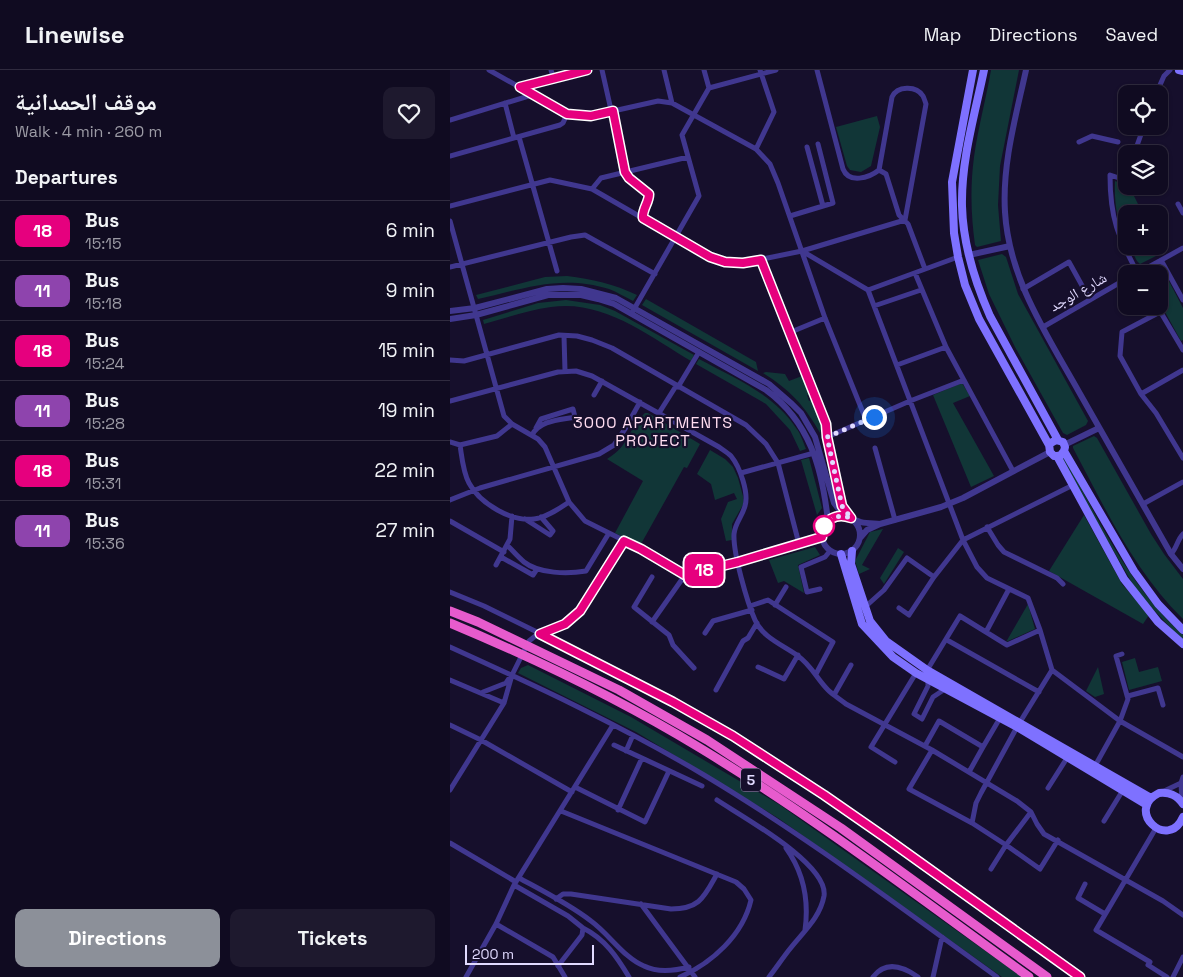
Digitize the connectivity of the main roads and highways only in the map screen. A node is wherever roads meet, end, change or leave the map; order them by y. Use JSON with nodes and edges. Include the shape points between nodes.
{"nodes":[{"id":1,"x":973,"y":70,"type":"edge"},
{"id":2,"x":984,"y":70,"type":"edge"},
{"id":3,"x":1179,"y":70,"type":"edge"},
{"id":4,"x":1183,"y":71,"type":"edge"},
{"id":5,"x":1062,"y":445,"type":"junction"},
{"id":6,"x":1052,"y":451,"type":"junction"},
{"id":7,"x":852,"y":551,"type":"road end"},
{"id":8,"x":841,"y":554,"type":"road end"},
{"id":9,"x":450,"y":611,"type":"edge"},
{"id":10,"x":450,"y":624,"type":"edge"},
{"id":11,"x":1183,"y":630,"type":"edge"},
{"id":12,"x":1183,"y":644,"type":"edge"},
{"id":13,"x":924,"y":674,"type":"junction"},
{"id":14,"x":1018,"y":725,"type":"junction"},
{"id":15,"x":1149,"y":802,"type":"junction"},
{"id":16,"x":1183,"y":804,"type":"edge"},
{"id":17,"x":1183,"y":817,"type":"edge"},
{"id":18,"x":1183,"y":828,"type":"edge"},
{"id":19,"x":1170,"y":830,"type":"junction"},
{"id":20,"x":1029,"y":977,"type":"edge"},
{"id":21,"x":1048,"y":977,"type":"edge"}],
"edges":[{"from":1,"to":6,"type":"main road","via":[[952,182],[958,257],[979,319]]},
{"from":2,"to":5,"type":"main road","via":[[963,181],[964,232],[990,316]]},
{"from":3,"to":4,"type":"main road"},
{"from":5,"to":6,"type":"main road","via":[[1062,454]]},
{"from":5,"to":6,"type":"main road","via":[[1053,441]]},
{"from":5,"to":11,"type":"main road","via":[[1134,571],[1158,604]]},
{"from":6,"to":12,"type":"main road","via":[[1124,579],[1158,622]]},
{"from":7,"to":13,"type":"main road","via":[[852,564],[870,621],[886,641]]},
{"from":8,"to":13,"type":"main road","via":[[862,624],[893,657]]},
{"from":9,"to":21,"type":"highway","number":"5","via":[[619,690],[707,740],[841,828]]},
{"from":10,"to":20,"type":"highway","number":"5","via":[[522,654],[613,699],[700,748],[835,836]]},
{"from":13,"to":14,"type":"main road"},
{"from":13,"to":14,"type":"main road"},
{"from":14,"to":15,"type":"main road","via":[[1094,766]]},
{"from":14,"to":15,"type":"main road","via":[[1067,758]]},
{"from":15,"to":16,"type":"main road","via":[[1159,793],[1172,794]]},
{"from":15,"to":19,"type":"main road","via":[[1149,821],[1156,828]]},
{"from":17,"to":19,"type":"main road"},
{"from":18,"to":19,"type":"main road"}]}
